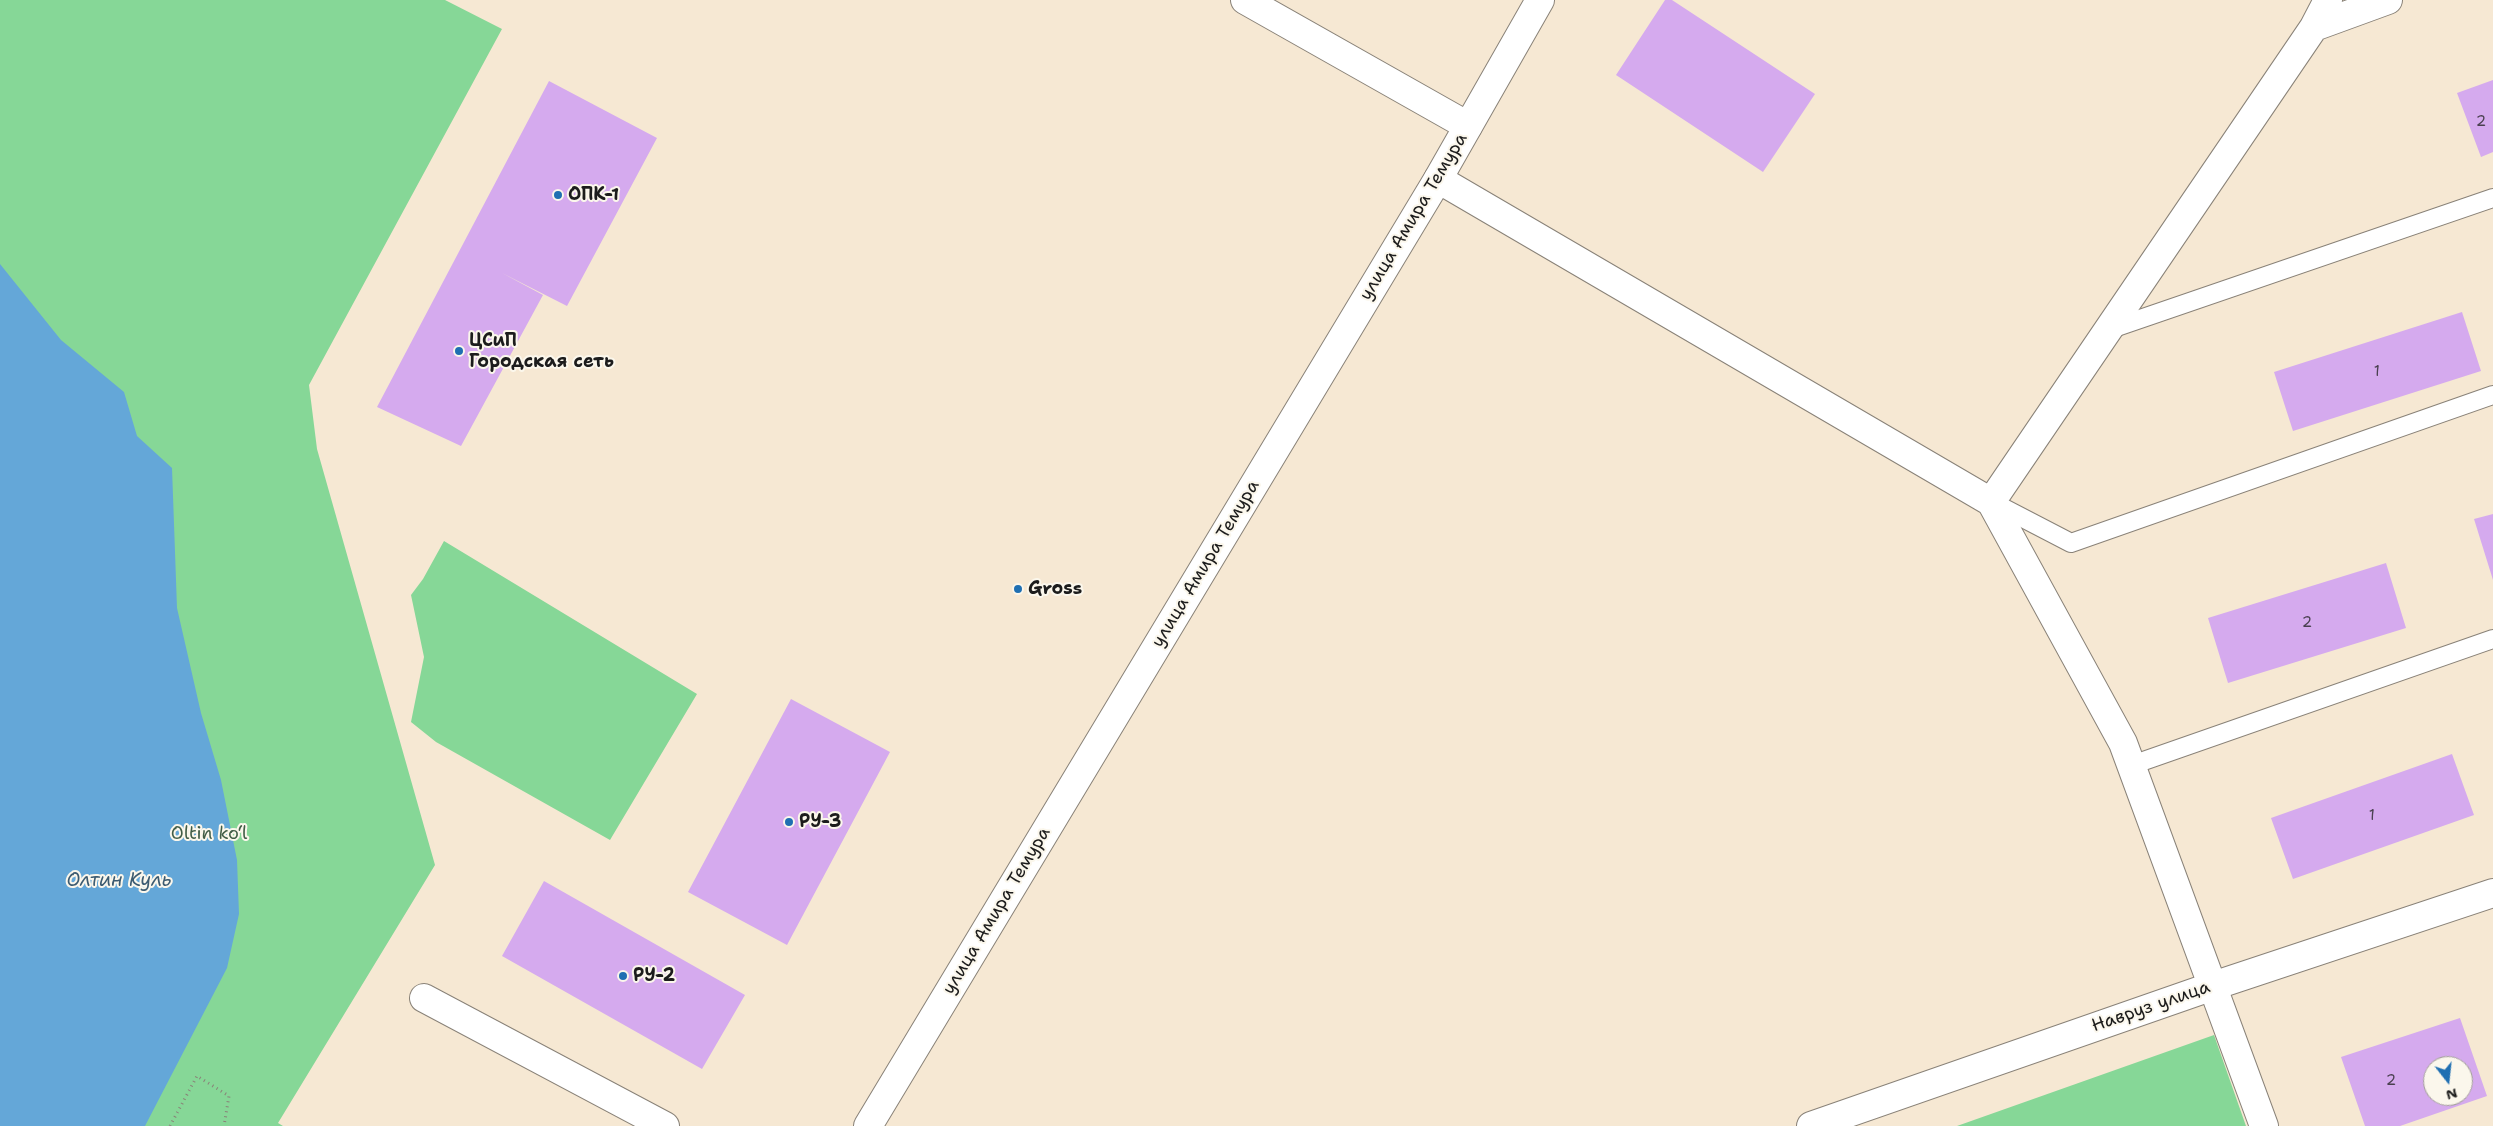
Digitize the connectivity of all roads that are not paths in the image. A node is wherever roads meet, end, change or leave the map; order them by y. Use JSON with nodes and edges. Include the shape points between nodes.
{"nodes":[{"id":1,"x":1245,"y":0,"type":"edge"},
{"id":2,"x":1540,"y":0,"type":"edge"},
{"id":3,"x":2328,"y":0,"type":"edge"},
{"id":4,"x":2388,"y":0,"type":"edge"},
{"id":5,"x":2314,"y":27,"type":"junction"},
{"id":6,"x":1468,"y":126,"type":"junction"},
{"id":7,"x":1438,"y":179,"type":"junction"},
{"id":8,"x":2493,"y":198,"type":"edge"},
{"id":9,"x":2106,"y":331,"type":"junction"},
{"id":10,"x":2493,"y":395,"type":"edge"},
{"id":11,"x":1991,"y":502,"type":"junction"},
{"id":12,"x":2493,"y":639,"type":"edge"},
{"id":13,"x":2132,"y":765,"type":"junction"},
{"id":14,"x":2493,"y":893,"type":"edge"},
{"id":15,"x":2213,"y":986,"type":"junction"},
{"id":16,"x":424,"y":998,"type":"dead end"},
{"id":17,"x":665,"y":1126,"type":"edge"},
{"id":18,"x":868,"y":1126,"type":"edge"},
{"id":19,"x":1810,"y":1126,"type":"edge"},
{"id":20,"x":2264,"y":1126,"type":"edge"}],
"edges":[{"from":1,"to":6,"type":"street"},
{"from":2,"to":6,"type":"street","name":"улица Амира Темура"},
{"from":3,"to":5,"type":"street"},
{"from":4,"to":5,"type":"street"},
{"from":5,"to":9,"type":"street"},
{"from":6,"to":7,"type":"street","name":"улица Амира Темура"},
{"from":7,"to":11,"type":"street"},
{"from":7,"to":18,"type":"street","name":"улица Амира Темура"},
{"from":8,"to":9,"type":"lane"},
{"from":9,"to":11,"type":"street"},
{"from":10,"to":11,"type":"lane","via":[[2071,543]]},
{"from":11,"to":13,"type":"street","via":[[2124,743]]},
{"from":12,"to":13,"type":"lane"},
{"from":13,"to":15,"type":"street"},
{"from":14,"to":15,"type":"street","name":"Навруз улица"},
{"from":15,"to":19,"type":"street","name":"Навруз улица"},
{"from":15,"to":20,"type":"street"},
{"from":16,"to":17,"type":"street"}]}
